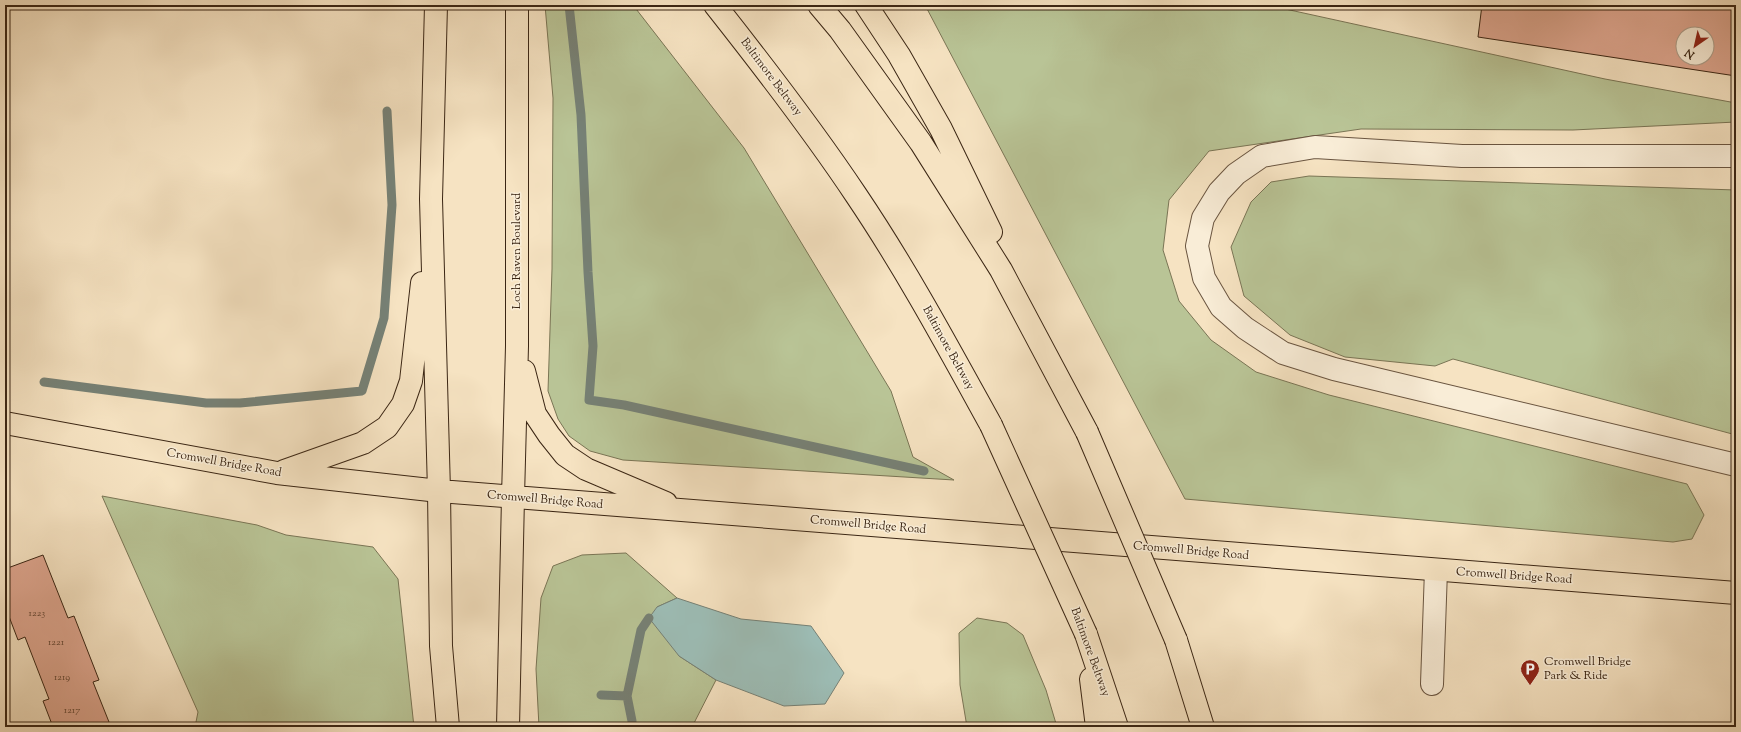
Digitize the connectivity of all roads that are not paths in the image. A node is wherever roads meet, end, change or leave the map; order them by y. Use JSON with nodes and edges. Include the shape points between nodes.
{"nodes":[{"id":1,"x":436,"y":5,"type":"edge"},
{"id":2,"x":517,"y":5,"type":"edge"},
{"id":3,"x":715,"y":5,"type":"edge"},
{"id":4,"x":819,"y":5,"type":"edge"},
{"id":5,"x":866,"y":5,"type":"edge"},
{"id":6,"x":1736,"y":156,"type":"edge"},
{"id":7,"x":431,"y":199,"type":"junction"},
{"id":8,"x":517,"y":346,"type":"junction"},
{"id":9,"x":1045,"y":356,"type":"junction"},
{"id":10,"x":5,"y":423,"type":"edge"},
{"id":11,"x":1736,"y":465,"type":"edge"},
{"id":12,"x":278,"y":473,"type":"junction"},
{"id":13,"x":438,"y":491,"type":"junction"},
{"id":14,"x":513,"y":497,"type":"junction"},
{"id":15,"x":682,"y":510,"type":"junction"},
{"id":16,"x":1436,"y":570,"type":"junction"},
{"id":17,"x":1736,"y":593,"type":"edge"},
{"id":18,"x":1086,"y":634,"type":"junction"},
{"id":19,"x":1185,"y":671,"type":"junction"},
{"id":20,"x":1432,"y":684,"type":"dead end"},
{"id":21,"x":448,"y":727,"type":"edge"},
{"id":22,"x":508,"y":727,"type":"edge"},
{"id":23,"x":1097,"y":727,"type":"edge"},
{"id":24,"x":1117,"y":727,"type":"edge"},
{"id":25,"x":1203,"y":727,"type":"edge"},
{"id":26,"x":1209,"y":727,"type":"edge"}],
"edges":[{"from":1,"to":7,"type":"main road"},
{"from":2,"to":8,"type":"main road","name":"Loch Raven Boulevard"},
{"from":3,"to":18,"type":"main road","name":"Baltimore Beltway","bridge":true,"via":[[779,86],[856,195],[919,295],[991,425]]},
{"from":4,"to":9,"type":"main road","via":[[922,143],[1000,270]]},
{"from":5,"to":9,"type":"main road","via":[[941,129],[1008,266]]},
{"from":6,"to":11,"type":"lane","via":[[1462,156],[1315,147],[1262,156],[1236,174],[1219,192],[1203,218],[1197,246],[1204,278],[1221,307],[1244,328],[1284,353],[1334,369]]},
{"from":7,"to":12,"type":"main road","via":[[411,381],[403,404],[387,427],[363,443]]},
{"from":7,"to":13,"type":"main road"},
{"from":8,"to":14,"type":"main road","name":"Loch Raven Boulevard"},
{"from":8,"to":15,"type":"main road","via":[[535,414],[565,455],[586,469]]},
{"from":9,"to":19,"type":"main road","bridge":true,"via":[[1087,432],[1176,640]]},
{"from":10,"to":12,"type":"main road","name":"Cromwell Bridge Road"},
{"from":12,"to":13,"type":"main road","name":"Cromwell Bridge Road"},
{"from":13,"to":14,"type":"main road","name":"Cromwell Bridge Road"},
{"from":13,"to":21,"type":"main road","via":[[441,646]]},
{"from":14,"to":15,"type":"main road","name":"Cromwell Bridge Road"},
{"from":14,"to":22,"type":"main road","name":"Loch Raven Boulevard"},
{"from":15,"to":16,"type":"main road","name":"Cromwell Bridge Road"},
{"from":16,"to":17,"type":"main road","name":"Cromwell Bridge Road"},
{"from":16,"to":20,"type":"lane"},
{"from":18,"to":23,"type":"main road"},
{"from":18,"to":24,"type":"main road","name":"Baltimore Beltway"},
{"from":19,"to":25,"type":"main road"},
{"from":19,"to":26,"type":"main road"}]}
